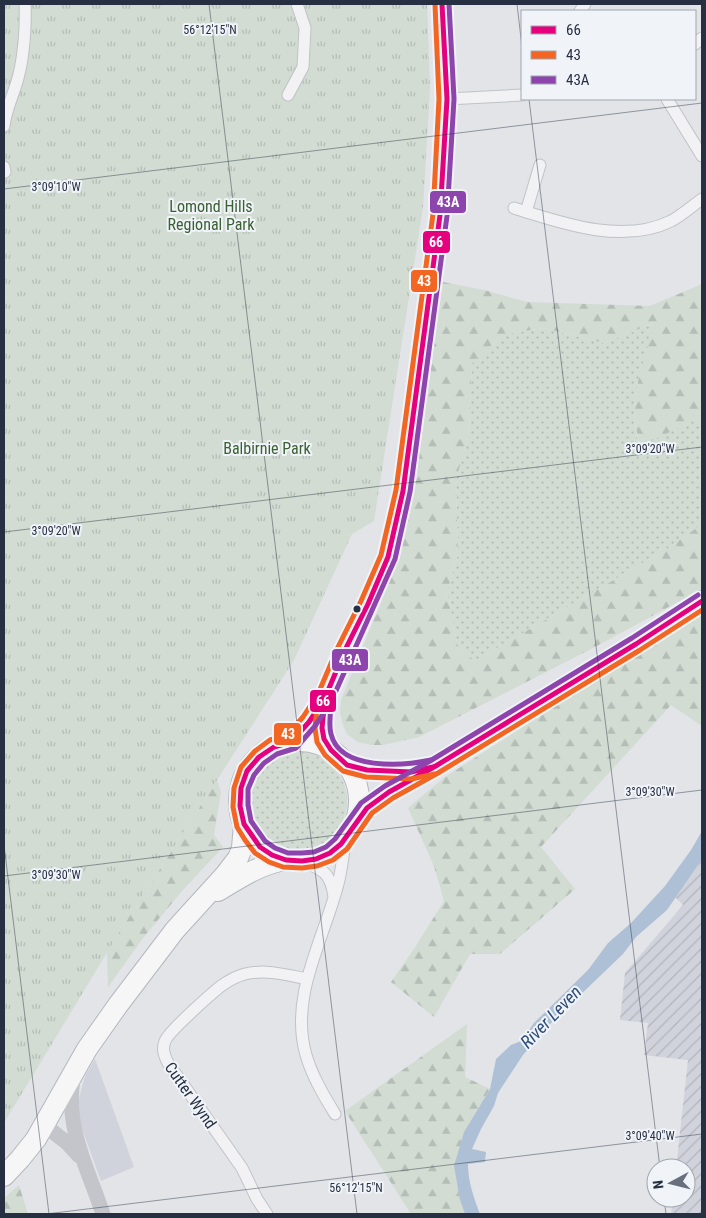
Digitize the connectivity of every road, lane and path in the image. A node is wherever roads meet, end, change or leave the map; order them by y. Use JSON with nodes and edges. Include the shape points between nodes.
{"nodes":[{"id":1,"x":25,"y":4,"type":"edge"},
{"id":2,"x":297,"y":4,"type":"edge"},
{"id":3,"x":442,"y":4,"type":"edge"},
{"id":4,"x":288,"y":95,"type":"dead end"},
{"id":5,"x":521,"y":95,"type":"edge"},
{"id":6,"x":447,"y":99,"type":"junction"},
{"id":7,"x":668,"y":100,"type":"edge"},
{"id":8,"x":4,"y":126,"type":"edge"},
{"id":9,"x":702,"y":156,"type":"edge"},
{"id":10,"x":540,"y":165,"type":"dead end"},
{"id":11,"x":702,"y":199,"type":"edge"},
{"id":12,"x":514,"y":208,"type":"dead end"},
{"id":13,"x":526,"y":212,"type":"junction"},
{"id":14,"x":702,"y":600,"type":"edge"},
{"id":15,"x":325,"y":698,"type":"junction"},
{"id":16,"x":291,"y":742,"type":"junction"},
{"id":17,"x":331,"y":750,"type":"junction"},
{"id":18,"x":347,"y":765,"type":"junction"},
{"id":19,"x":434,"y":767,"type":"junction"},
{"id":20,"x":244,"y":824,"type":"junction"},
{"id":21,"x":348,"y":835,"type":"junction"},
{"id":22,"x":294,"y":860,"type":"junction"},
{"id":23,"x":334,"y":898,"type":"junction"},
{"id":24,"x":197,"y":905,"type":"junction"},
{"id":25,"x":307,"y":979,"type":"junction"},
{"id":26,"x":75,"y":1072,"type":"junction"},
{"id":27,"x":335,"y":1114,"type":"dead end"},
{"id":28,"x":44,"y":1125,"type":"junction"},
{"id":29,"x":84,"y":1164,"type":"junction"},
{"id":30,"x":4,"y":1176,"type":"edge"},
{"id":31,"x":103,"y":1214,"type":"edge"},
{"id":32,"x":267,"y":1214,"type":"edge"}],
"edges":[{"from":1,"to":8,"type":"street","via":[[19,74]]},
{"from":2,"to":4,"type":"street","via":[[305,28],[303,67]]},
{"from":3,"to":6,"type":"main road"},
{"from":5,"to":6,"type":"street"},
{"from":6,"to":15,"type":"main road","via":[[440,215],[403,491],[388,557]]},
{"from":7,"to":9,"type":"street"},
{"from":10,"to":13,"type":"street"},
{"from":11,"to":13,"type":"street","via":[[671,221],[624,231],[600,232]]},
{"from":12,"to":13,"type":"street"},
{"from":14,"to":19,"type":"highway"},
{"from":15,"to":16,"type":"main road"},
{"from":15,"to":17,"type":"main road","via":[[322,728]]},
{"from":16,"to":17,"type":"highway","via":[[305,741]]},
{"from":16,"to":20,"type":"highway","via":[[274,747],[247,771],[241,788]]},
{"from":17,"to":18,"type":"highway"},
{"from":18,"to":19,"type":"highway","via":[[368,770],[411,772]]},
{"from":18,"to":21,"type":"highway","via":[[356,780],[359,798],[358,815]]},
{"from":19,"to":21,"type":"highway","via":[[367,808]]},
{"from":20,"to":22,"type":"highway","via":[[260,847],[272,855]]},
{"from":20,"to":24,"type":"highway","via":[[238,858]]},
{"from":21,"to":22,"type":"highway","via":[[330,853],[316,859]]},
{"from":21,"to":23,"type":"street"},
{"from":22,"to":23,"type":"street","via":[[323,870]]},
{"from":22,"to":24,"type":"highway","via":[[270,862],[252,870]]},
{"from":23,"to":25,"type":"street"},
{"from":24,"to":26,"type":"highway","via":[[129,990]]},
{"from":25,"to":27,"type":"street","via":[[303,1010],[306,1055]]},
{"from":25,"to":32,"type":"street","name":"Cutter Wynd","via":[[262,972],[235,978],[220,986],[168,1035],[163,1049],[168,1063],[246,1174]]},
{"from":26,"to":28,"type":"highway"},
{"from":26,"to":29,"type":"main road","via":[[70,1099],[72,1120]]},
{"from":28,"to":29,"type":"main road","via":[[72,1147]]},
{"from":28,"to":30,"type":"highway"},
{"from":29,"to":31,"type":"main road"}]}
